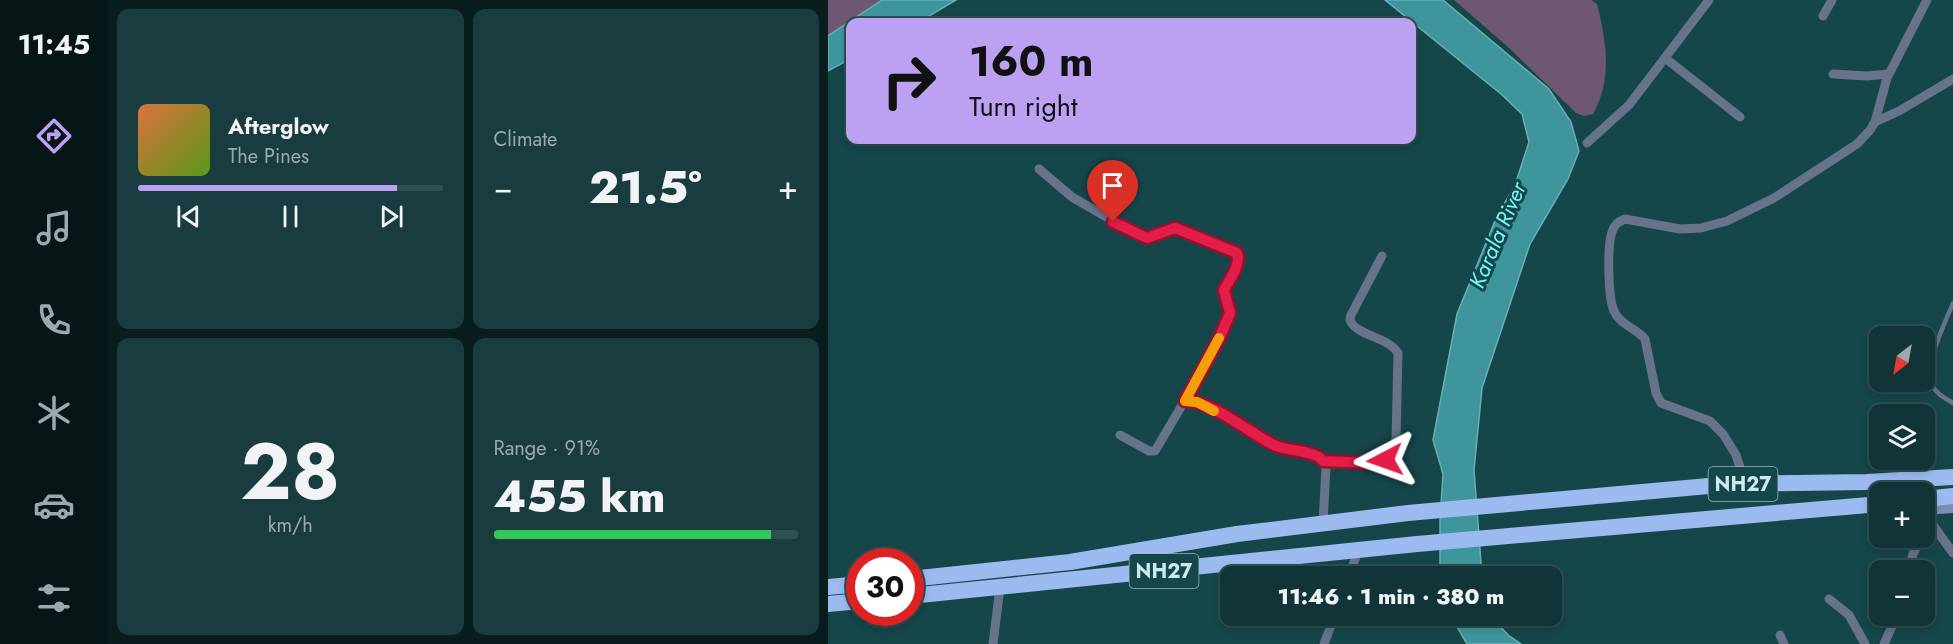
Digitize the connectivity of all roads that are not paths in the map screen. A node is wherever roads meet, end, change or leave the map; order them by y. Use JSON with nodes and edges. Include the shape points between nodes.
{"nodes":[{"id":1,"x":1709,"y":0,"type":"edge"},
{"id":2,"x":1832,"y":0,"type":"edge"},
{"id":3,"x":1927,"y":0,"type":"edge"},
{"id":4,"x":1823,"y":16,"type":"dead end"},
{"id":5,"x":1665,"y":58,"type":"junction"},
{"id":6,"x":1833,"y":74,"type":"dead end"},
{"id":7,"x":1889,"y":74,"type":"junction"},
{"id":8,"x":1953,"y":79,"type":"edge"},
{"id":9,"x":1740,"y":117,"type":"dead end"},
{"id":10,"x":1875,"y":122,"type":"junction"},
{"id":11,"x":1587,"y":143,"type":"dead end"},
{"id":12,"x":1040,"y":169,"type":"dead end"},
{"id":13,"x":1382,"y":256,"type":"dead end"},
{"id":14,"x":1953,"y":303,"type":"edge"},
{"id":15,"x":1185,"y":401,"type":"junction"},
{"id":16,"x":1953,"y":404,"type":"edge"},
{"id":17,"x":1120,"y":435,"type":"dead end"},
{"id":18,"x":1323,"y":461,"type":"junction"},
{"id":19,"x":1953,"y":477,"type":"edge"},
{"id":20,"x":1745,"y":483,"type":"junction"},
{"id":21,"x":1953,"y":496,"type":"edge"},
{"id":22,"x":1935,"y":498,"type":"edge"},
{"id":23,"x":1869,"y":505,"type":"edge"},
{"id":24,"x":1953,"y":506,"type":"edge"},
{"id":25,"x":1935,"y":510,"type":"edge"},
{"id":26,"x":1323,"y":523,"type":"junction"},
{"id":27,"x":1935,"y":525,"type":"edge"},
{"id":28,"x":1358,"y":551,"type":"junction"},
{"id":29,"x":1953,"y":553,"type":"edge"},
{"id":30,"x":1353,"y":566,"type":"edge"},
{"id":31,"x":924,"y":578,"type":"edge"},
{"id":32,"x":846,"y":585,"type":"edge"},
{"id":33,"x":828,"y":587,"type":"edge"},
{"id":34,"x":1000,"y":587,"type":"junction"},
{"id":35,"x":924,"y":595,"type":"edge"},
{"id":36,"x":1829,"y":599,"type":"dead end"},
{"id":37,"x":846,"y":602,"type":"edge"},
{"id":38,"x":828,"y":604,"type":"edge"},
{"id":39,"x":1331,"y":626,"type":"edge"},
{"id":40,"x":1892,"y":626,"type":"edge"},
{"id":41,"x":993,"y":644,"type":"edge"},
{"id":42,"x":1324,"y":644,"type":"edge"},
{"id":43,"x":1865,"y":644,"type":"edge"},
{"id":44,"x":1884,"y":644,"type":"edge"}],
"edges":[{"from":1,"to":5,"type":"street"},
{"from":2,"to":4,"type":"street"},
{"from":3,"to":7,"type":"street"},
{"from":5,"to":9,"type":"street"},
{"from":5,"to":11,"type":"street","via":[[1629,105]]},
{"from":6,"to":7,"type":"street"},
{"from":7,"to":10,"type":"street"},
{"from":8,"to":10,"type":"street"},
{"from":10,"to":20,"type":"street","via":[[1857,144],[1774,198],[1727,221],[1680,229],[1624,219],[1612,230],[1613,311],[1645,339],[1656,393],[1661,402],[1716,427],[1733,449]]},
{"from":12,"to":15,"type":"street","via":[[1072,197],[1141,237],[1175,228],[1237,253],[1239,259],[1224,290],[1230,313]]},
{"from":13,"to":18,"type":"street","via":[[1350,320],[1355,328],[1387,343],[1398,353],[1393,451],[1380,462]]},
{"from":14,"to":16,"type":"lane","via":[[1937,343],[1931,382],[1940,396]]},
{"from":15,"to":17,"type":"street","via":[[1155,451]]},
{"from":15,"to":18,"type":"street","via":[[1197,402],[1282,449]]},
{"from":18,"to":26,"type":"street"},
{"from":19,"to":20,"type":"highway","number":"NH27"},
{"from":20,"to":26,"type":"highway","number":"NH27"},
{"from":21,"to":22,"type":"highway"},
{"from":23,"to":28,"type":"highway","number":"NH27"},
{"from":24,"to":25,"type":"street"},
{"from":26,"to":31,"type":"highway","number":"NH27","via":[[1070,562]]},
{"from":27,"to":29,"type":"street"},
{"from":28,"to":30,"type":"street"},
{"from":28,"to":34,"type":"highway","number":"NH27"},
{"from":32,"to":33,"type":"highway"},
{"from":34,"to":35,"type":"highway","number":"NH27"},
{"from":34,"to":41,"type":"street"},
{"from":36,"to":43,"type":"street","via":[[1849,615]]},
{"from":37,"to":38,"type":"highway"},
{"from":39,"to":42,"type":"street"},
{"from":40,"to":44,"type":"street"}]}
